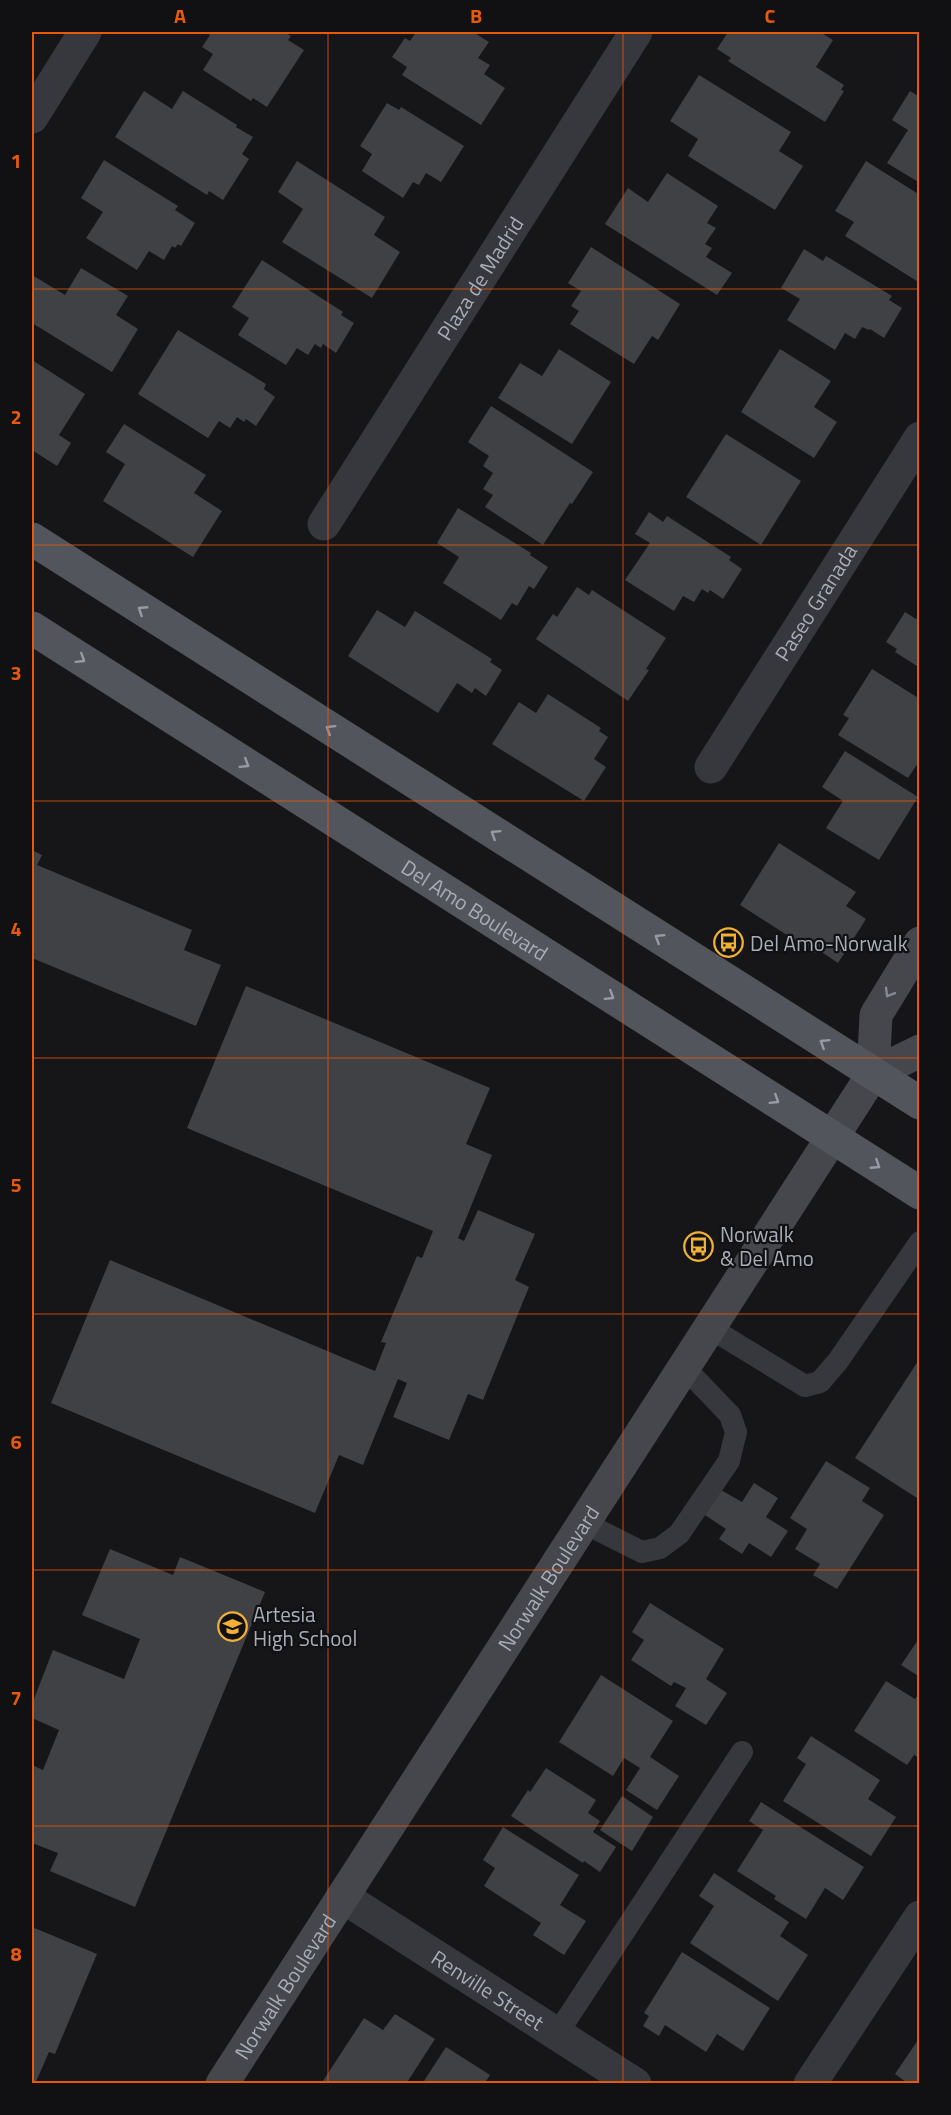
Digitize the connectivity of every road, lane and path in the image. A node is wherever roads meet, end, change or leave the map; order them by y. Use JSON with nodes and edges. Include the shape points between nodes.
{"nodes":[{"id":1,"x":85,"y":32,"type":"edge"},
{"id":2,"x":636,"y":32,"type":"edge"},
{"id":3,"x":32,"y":117,"type":"edge"},
{"id":4,"x":920,"y":438,"type":"edge"},
{"id":5,"x":324,"y":524,"type":"dead end"},
{"id":6,"x":32,"y":539,"type":"edge"},
{"id":7,"x":32,"y":628,"type":"edge"},
{"id":8,"x":711,"y":767,"type":"dead end"},
{"id":9,"x":920,"y":943,"type":"edge"},
{"id":10,"x":920,"y":1051,"type":"edge"},
{"id":11,"x":873,"y":1074,"type":"junction"},
{"id":12,"x":920,"y":1103,"type":"edge"},
{"id":13,"x":833,"y":1137,"type":"junction"},
{"id":14,"x":920,"y":1193,"type":"edge"},
{"id":15,"x":920,"y":1242,"type":"edge"},
{"id":16,"x":710,"y":1328,"type":"junction"},
{"id":17,"x":684,"y":1367,"type":"junction"},
{"id":18,"x":584,"y":1523,"type":"junction"},
{"id":19,"x":742,"y":1752,"type":"dead end"},
{"id":20,"x":343,"y":1897,"type":"junction"},
{"id":21,"x":920,"y":1917,"type":"edge"},
{"id":22,"x":557,"y":2034,"type":"junction"},
{"id":23,"x":222,"y":2084,"type":"edge"},
{"id":24,"x":635,"y":2084,"type":"edge"},
{"id":25,"x":810,"y":2084,"type":"edge"}],
"edges":[{"from":1,"to":3,"type":"street"},
{"from":2,"to":5,"type":"street","name":"Plaza de Madrid"},
{"from":4,"to":8,"type":"street","name":"Paseo Granada"},
{"from":11,"to":6,"type":"main road","one_way":true},
{"from":7,"to":13,"type":"main road","name":"Del Amo Boulevard","one_way":true},
{"from":9,"to":11,"type":"main road","name":"Norwalk Boulevard","one_way":true,"via":[[876,1015]]},
{"from":10,"to":11,"type":"main road"},
{"from":11,"to":12,"type":"main road"},
{"from":11,"to":13,"type":"main road","name":"Norwalk Boulevard"},
{"from":13,"to":14,"type":"main road","name":"Del Amo Boulevard","one_way":true},
{"from":13,"to":16,"type":"main road","name":"Norwalk Boulevard"},
{"from":15,"to":16,"type":"lane","via":[[820,1382],[805,1386]]},
{"from":16,"to":17,"type":"main road","name":"Norwalk Boulevard"},
{"from":17,"to":18,"type":"main road","name":"Norwalk Boulevard"},
{"from":17,"to":18,"type":"lane","via":[[730,1415],[736,1432],[729,1461],[679,1534],[660,1548],[642,1552]]},
{"from":18,"to":20,"type":"main road","name":"Norwalk Boulevard"},
{"from":19,"to":22,"type":"lane"},
{"from":20,"to":22,"type":"street","name":"Renville Street"},
{"from":20,"to":23,"type":"main road","name":"Norwalk Boulevard"},
{"from":21,"to":25,"type":"street"},
{"from":22,"to":24,"type":"street","name":"Renville Street"}]}
